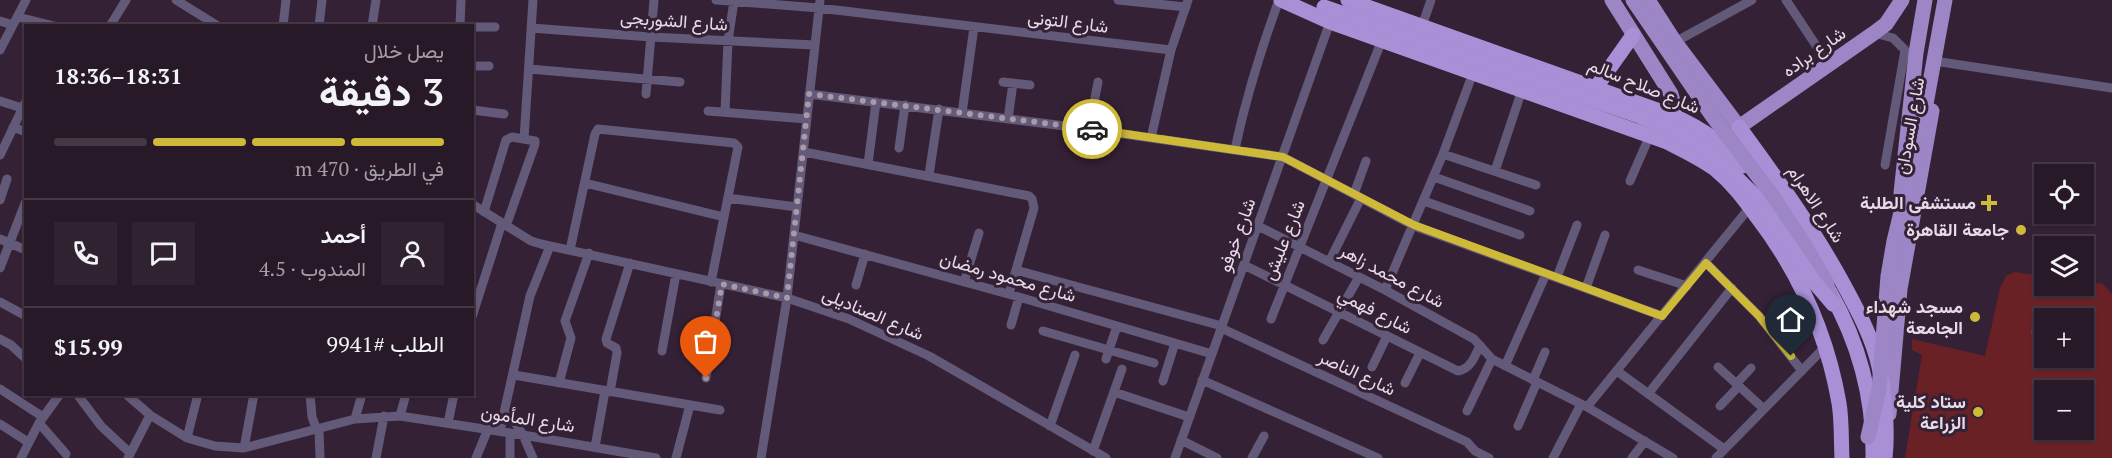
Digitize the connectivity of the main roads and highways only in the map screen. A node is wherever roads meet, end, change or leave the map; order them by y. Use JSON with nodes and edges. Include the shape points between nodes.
{"nodes":[{"id":1,"x":1280,"y":0,"type":"edge"},
{"id":2,"x":1300,"y":0,"type":"edge"},
{"id":3,"x":1348,"y":0,"type":"edge"},
{"id":4,"x":1612,"y":0,"type":"edge"},
{"id":5,"x":1633,"y":0,"type":"edge"},
{"id":6,"x":1648,"y":0,"type":"edge"},
{"id":7,"x":1902,"y":0,"type":"edge"},
{"id":8,"x":1925,"y":0,"type":"edge"},
{"id":9,"x":1945,"y":0,"type":"edge"},
{"id":10,"x":1952,"y":0,"type":"edge"},
{"id":11,"x":1633,"y":34,"type":"junction"},
{"id":12,"x":1572,"y":78,"type":"junction"},
{"id":13,"x":1595,"y":87,"type":"junction"},
{"id":14,"x":1551,"y":100,"type":"junction"},
{"id":15,"x":1589,"y":114,"type":"junction"},
{"id":16,"x":1674,"y":116,"type":"junction"},
{"id":17,"x":1739,"y":128,"type":"junction"},
{"id":18,"x":1826,"y":254,"type":"junction"},
{"id":19,"x":1822,"y":278,"type":"junction"},
{"id":20,"x":1900,"y":289,"type":"junction"},
{"id":21,"x":1833,"y":304,"type":"junction"},
{"id":22,"x":1864,"y":376,"type":"junction"},
{"id":23,"x":1883,"y":402,"type":"junction"},
{"id":24,"x":1868,"y":437,"type":"junction"},
{"id":25,"x":1887,"y":438,"type":"junction"},
{"id":26,"x":1842,"y":458,"type":"edge"},
{"id":27,"x":1868,"y":458,"type":"edge"},
{"id":28,"x":1872,"y":458,"type":"edge"},
{"id":29,"x":1886,"y":458,"type":"edge"}],
"edges":[{"from":1,"to":14,"type":"highway","via":[[1330,22]]},
{"from":2,"to":21,"type":"highway","bridge":true,"via":[[1676,131],[1702,147],[1755,196]]},
{"from":3,"to":12,"type":"highway","name":"شارع صلاح سالم"},
{"from":4,"to":11,"type":"main road"},
{"from":5,"to":21,"type":"main road","bridge":true,"via":[[1772,195],[1822,274]]},
{"from":6,"to":17,"type":"main road","name":"شارع الاهرام"},
{"from":7,"to":17,"type":"main road","name":"شارع براده","via":[[1874,33]]},
{"from":8,"to":20,"type":"main road","via":[[1901,187]]},
{"from":9,"to":24,"type":"main road","bridge":true,"via":[[1922,126],[1894,241],[1880,389]]},
{"from":10,"to":20,"type":"main road","name":"شارع السودان"},
{"from":11,"to":13,"type":"highway"},
{"from":11,"to":16,"type":"main road","via":[[1671,94]]},
{"from":12,"to":13,"type":"highway","name":"شارع صلاح سالم"},
{"from":12,"to":14,"type":"highway","via":[[1563,95]]},
{"from":13,"to":15,"type":"highway"},
{"from":13,"to":16,"type":"highway","name":"شارع صلاح سالم"},
{"from":14,"to":15,"type":"highway"},
{"from":15,"to":26,"type":"highway","via":[[1683,150],[1714,168],[1740,193],[1773,238],[1813,312],[1826,346],[1839,405]]},
{"from":16,"to":19,"type":"highway","name":"شارع صلاح سالم","via":[[1707,133],[1737,159]]},
{"from":17,"to":18,"type":"highway","name":"شارع الاهرام"},
{"from":18,"to":19,"type":"highway"},
{"from":18,"to":23,"type":"highway","name":"شارع الاهرام","via":[[1864,321],[1879,367]]},
{"from":19,"to":22,"type":"highway","name":"شارع صلاح سالم","via":[[1847,325]]},
{"from":20,"to":25,"type":"main road","name":"شارع السودان"},
{"from":21,"to":24,"type":"highway","bridge":true,"via":[[1859,368]]},
{"from":22,"to":23,"type":"highway"},
{"from":22,"to":28,"type":"highway","name":"شارع صلاح سالم"},
{"from":23,"to":25,"type":"highway","name":"شارع الاهرام"},
{"from":24,"to":27,"type":"highway"},
{"from":25,"to":29,"type":"highway","name":"شارع الاهرام"}]}
